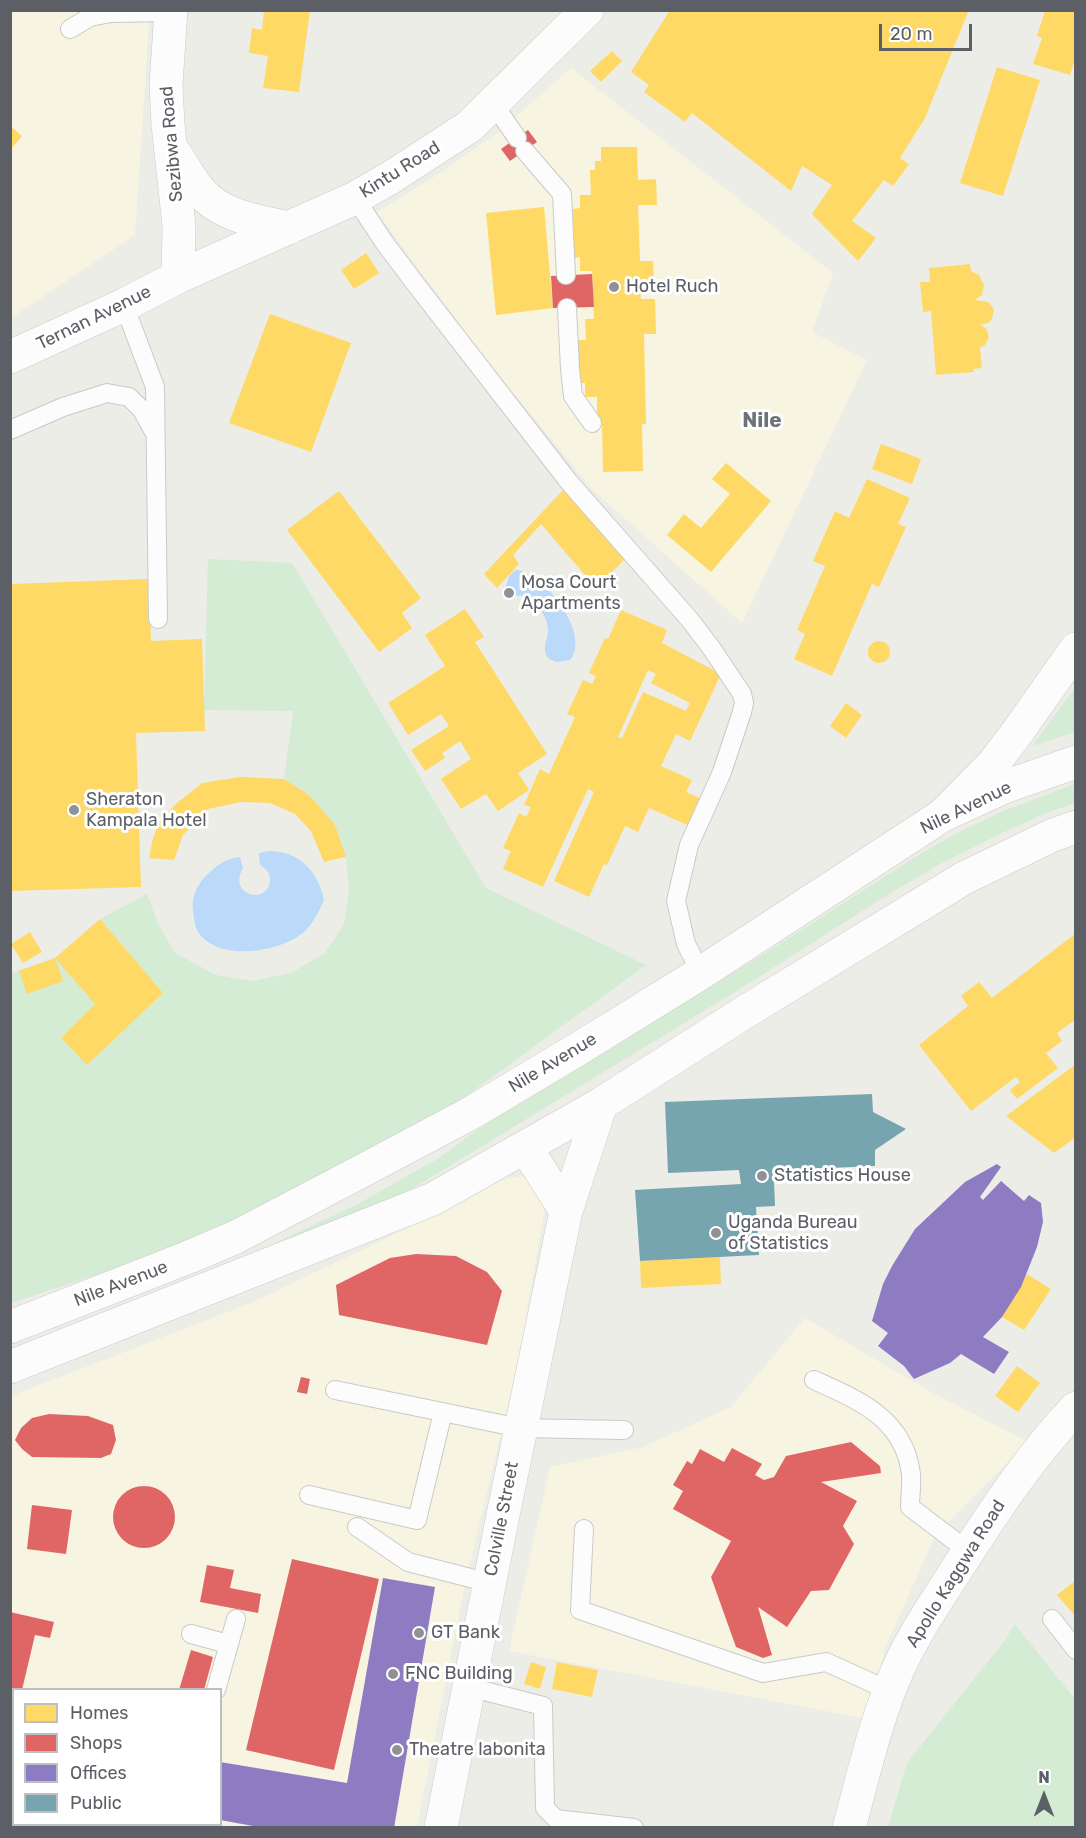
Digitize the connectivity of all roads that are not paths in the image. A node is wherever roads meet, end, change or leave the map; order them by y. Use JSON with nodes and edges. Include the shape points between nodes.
{"nodes":[{"id":1,"x":587,"y":10,"type":"edge"},
{"id":2,"x":171,"y":11,"type":"edge"},
{"id":3,"x":110,"y":12,"type":"edge"},
{"id":4,"x":69,"y":29,"type":"dead end"},
{"id":5,"x":493,"y":104,"type":"junction"},
{"id":6,"x":172,"y":148,"type":"junction"},
{"id":7,"x":355,"y":198,"type":"junction"},
{"id":8,"x":289,"y":228,"type":"junction"},
{"id":9,"x":566,"y":275,"type":"dead end"},
{"id":10,"x":178,"y":277,"type":"junction"},
{"id":11,"x":124,"y":305,"type":"junction"},
{"id":12,"x":567,"y":308,"type":"dead end"},
{"id":13,"x":10,"y":357,"type":"edge"},
{"id":14,"x":592,"y":423,"type":"dead end"},
{"id":15,"x":10,"y":430,"type":"edge"},
{"id":16,"x":156,"y":436,"type":"junction"},
{"id":17,"x":158,"y":619,"type":"dead end"},
{"id":18,"x":1076,"y":649,"type":"edge"},
{"id":19,"x":1076,"y":762,"type":"edge"},
{"id":20,"x":943,"y":815,"type":"junction"},
{"id":21,"x":1076,"y":827,"type":"edge"},
{"id":22,"x":701,"y":973,"type":"junction"},
{"id":23,"x":601,"y":1104,"type":"junction"},
{"id":24,"x":526,"y":1148,"type":"junction"},
{"id":25,"x":566,"y":1211,"type":"junction"},
{"id":26,"x":10,"y":1327,"type":"edge"},
{"id":27,"x":10,"y":1367,"type":"edge"},
{"id":28,"x":814,"y":1380,"type":"dead end"},
{"id":29,"x":335,"y":1390,"type":"dead end"},
{"id":30,"x":1076,"y":1408,"type":"edge"},
{"id":31,"x":443,"y":1412,"type":"junction"},
{"id":32,"x":520,"y":1428,"type":"junction"},
{"id":33,"x":624,"y":1430,"type":"dead end"},
{"id":34,"x":309,"y":1495,"type":"dead end"},
{"id":35,"x":357,"y":1527,"type":"dead end"},
{"id":36,"x":584,"y":1529,"type":"dead end"},
{"id":37,"x":968,"y":1551,"type":"junction"},
{"id":38,"x":490,"y":1582,"type":"junction"},
{"id":39,"x":236,"y":1619,"type":"dead end"},
{"id":40,"x":1052,"y":1619,"type":"dead end"},
{"id":41,"x":191,"y":1634,"type":"dead end"},
{"id":42,"x":228,"y":1644,"type":"junction"},
{"id":43,"x":1076,"y":1650,"type":"edge"},
{"id":44,"x":469,"y":1687,"type":"junction"},
{"id":45,"x":216,"y":1688,"type":"edge"},
{"id":46,"x":890,"y":1691,"type":"junction"},
{"id":47,"x":441,"y":1827,"type":"edge"},
{"id":48,"x":634,"y":1827,"type":"edge"},
{"id":49,"x":849,"y":1827,"type":"edge"}],
"edges":[{"from":1,"to":5,"type":"street","name":"Kintu Road"},
{"from":2,"to":3,"type":"lane"},
{"from":2,"to":6,"type":"street","name":"Sezibwa Road","via":[[166,85]]},
{"from":3,"to":4,"type":"lane","via":[[90,17]]},
{"from":5,"to":7,"type":"street","name":"Kintu Road","via":[[470,126]]},
{"from":5,"to":9,"type":"lane","via":[[562,194]]},
{"from":6,"to":8,"type":"street","via":[[201,192],[221,207],[242,218]]},
{"from":6,"to":10,"type":"street","name":"Sezibwa Road","via":[[179,225]]},
{"from":7,"to":8,"type":"street","name":"Kintu Road"},
{"from":7,"to":22,"type":"lane","via":[[408,274],[569,482],[690,620],[742,694],[742,712],[722,772],[689,845],[676,901],[686,944]]},
{"from":8,"to":10,"type":"street","name":"Kintu Road"},
{"from":10,"to":11,"type":"street","name":"Ternan Avenue"},
{"from":11,"to":13,"type":"street","name":"Ternan Avenue"},
{"from":11,"to":16,"type":"lane","via":[[155,387]]},
{"from":12,"to":14,"type":"lane","via":[[573,396]]},
{"from":15,"to":16,"type":"lane","via":[[107,393],[129,397],[142,410]]},
{"from":16,"to":17,"type":"lane"},
{"from":18,"to":20,"type":"street","via":[[994,763]]},
{"from":19,"to":20,"type":"street","name":"Nile Avenue","via":[[1004,787]]},
{"from":20,"to":22,"type":"street","name":"Nile Avenue"},
{"from":21,"to":23,"type":"street","name":"Nile Avenue","via":[[964,878]]},
{"from":22,"to":26,"type":"street","name":"Nile Avenue","via":[[471,1113],[263,1223],[189,1257]]},
{"from":23,"to":24,"type":"street","name":"Nile Avenue"},
{"from":23,"to":25,"type":"street","name":"Colville Street"},
{"from":24,"to":25,"type":"street"},
{"from":24,"to":27,"type":"street","name":"Nile Avenue","via":[[433,1199]]},
{"from":25,"to":32,"type":"street","name":"Colville Street"},
{"from":28,"to":37,"type":"lane","via":[[863,1402],[882,1418],[898,1437],[911,1473],[910,1507]]},
{"from":29,"to":31,"type":"lane"},
{"from":30,"to":37,"type":"street","name":"Apollo Kaggwa Road","via":[[1015,1482]]},
{"from":31,"to":32,"type":"lane"},
{"from":31,"to":34,"type":"lane","via":[[417,1520]]},
{"from":32,"to":33,"type":"lane"},
{"from":32,"to":38,"type":"street","name":"Colville Street"},
{"from":35,"to":38,"type":"lane","via":[[408,1562]]},
{"from":36,"to":46,"type":"lane","via":[[580,1610],[763,1673],[826,1662]]},
{"from":37,"to":46,"type":"street","name":"Apollo Kaggwa Road","via":[[926,1616]]},
{"from":38,"to":44,"type":"street","name":"Colville Street"},
{"from":39,"to":42,"type":"lane"},
{"from":40,"to":43,"type":"lane"},
{"from":41,"to":42,"type":"lane"},
{"from":42,"to":45,"type":"lane"},
{"from":44,"to":47,"type":"street","name":"Colville Street"},
{"from":44,"to":48,"type":"lane","via":[[543,1706],[544,1808],[556,1819]]},
{"from":46,"to":49,"type":"street","name":"Apollo Kaggwa Road"}]}
